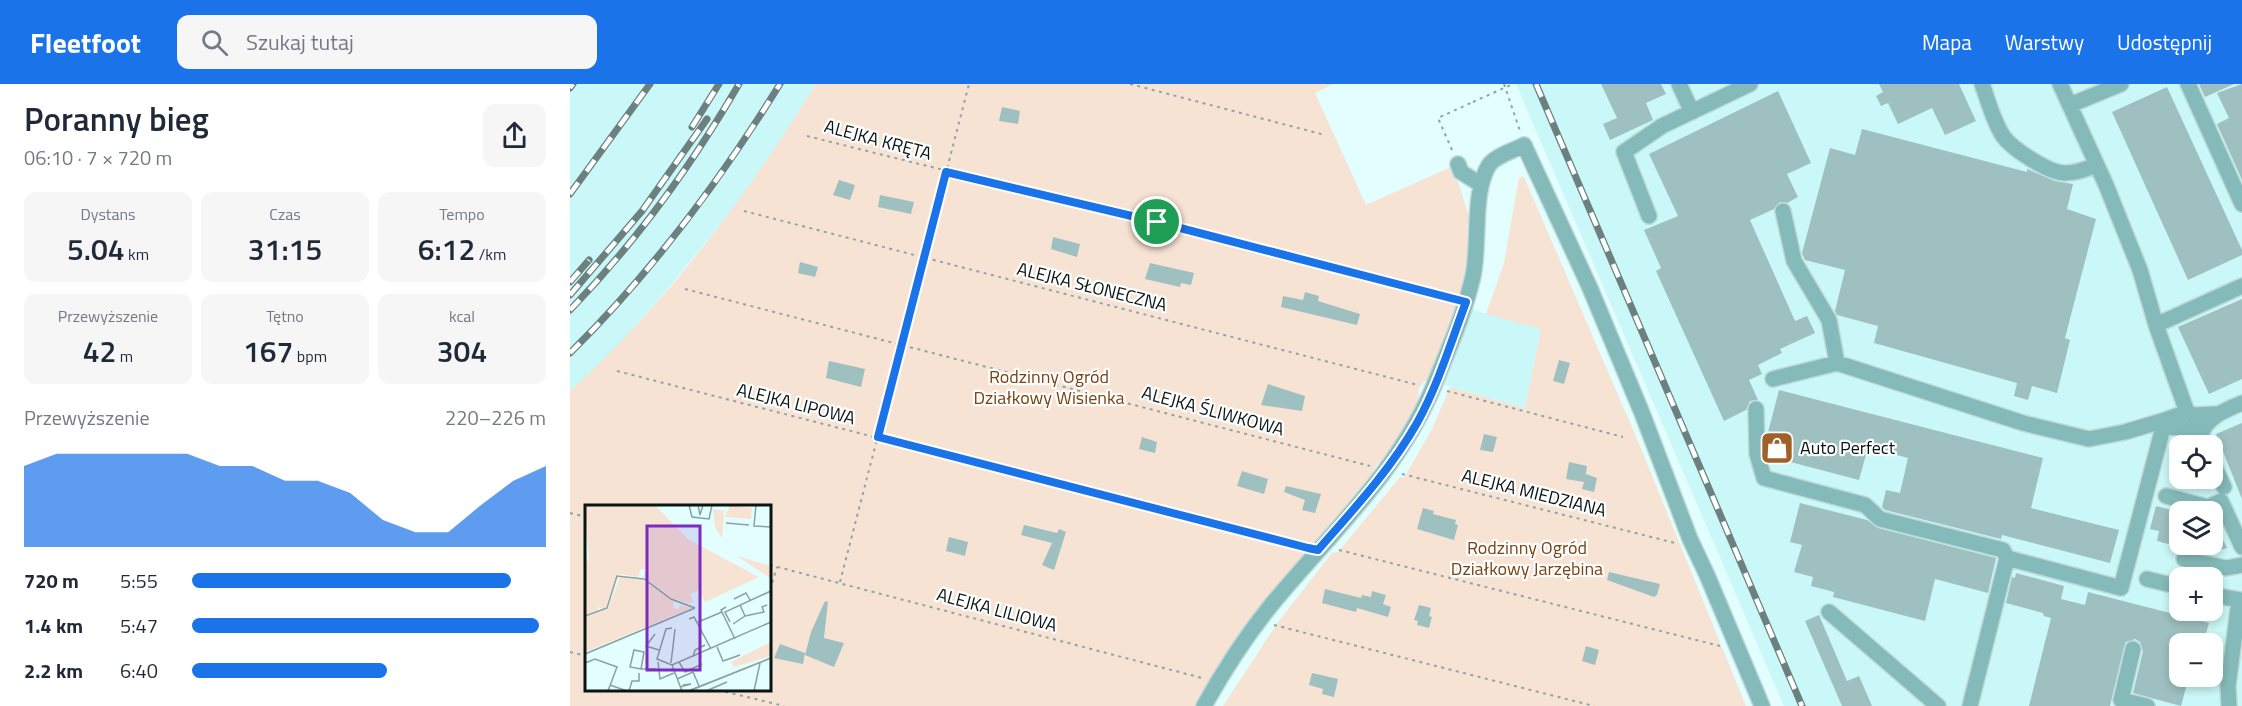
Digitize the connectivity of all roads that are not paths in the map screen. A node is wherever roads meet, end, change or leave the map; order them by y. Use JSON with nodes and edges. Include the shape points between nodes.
{"nodes":[{"id":1,"x":1679,"y":84,"type":"edge"},
{"id":2,"x":1750,"y":84,"type":"edge"},
{"id":3,"x":1982,"y":84,"type":"edge"},
{"id":4,"x":2060,"y":84,"type":"edge"},
{"id":5,"x":2121,"y":84,"type":"edge"},
{"id":6,"x":2188,"y":84,"type":"edge"},
{"id":7,"x":2070,"y":105,"type":"junction"},
{"id":8,"x":1692,"y":112,"type":"junction"},
{"id":9,"x":1458,"y":164,"type":"road end"},
{"id":10,"x":2097,"y":165,"type":"junction"},
{"id":11,"x":1480,"y":184,"type":"junction"},
{"id":12,"x":2242,"y":204,"type":"edge"},
{"id":13,"x":1782,"y":211,"type":"dead end"},
{"id":14,"x":1649,"y":216,"type":"dead end"},
{"id":15,"x":2242,"y":286,"type":"edge"},
{"id":16,"x":2156,"y":325,"type":"junction"},
{"id":17,"x":1837,"y":363,"type":"junction"},
{"id":18,"x":1773,"y":379,"type":"dead end"},
{"id":19,"x":2242,"y":403,"type":"edge"},
{"id":20,"x":1756,"y":409,"type":"dead end"},
{"id":21,"x":2190,"y":413,"type":"junction"},
{"id":22,"x":2216,"y":414,"type":"junction"},
{"id":23,"x":2163,"y":423,"type":"junction"},
{"id":24,"x":2204,"y":429,"type":"junction"},
{"id":25,"x":2201,"y":435,"type":"edge"},
{"id":26,"x":2166,"y":496,"type":"dead end"},
{"id":27,"x":2242,"y":547,"type":"edge"},
{"id":28,"x":2007,"y":558,"type":"junction"},
{"id":29,"x":2184,"y":559,"type":"dead end"},
{"id":30,"x":2242,"y":565,"type":"edge"},
{"id":31,"x":2147,"y":579,"type":"dead end"},
{"id":32,"x":2169,"y":584,"type":"edge"},
{"id":33,"x":2223,"y":597,"type":"edge"},
{"id":34,"x":2241,"y":601,"type":"edge"},
{"id":35,"x":1829,"y":612,"type":"dead end"},
{"id":36,"x":2133,"y":649,"type":"dead end"},
{"id":37,"x":2235,"y":687,"type":"edge"},
{"id":38,"x":1204,"y":706,"type":"edge"},
{"id":39,"x":1762,"y":706,"type":"edge"},
{"id":40,"x":1938,"y":706,"type":"edge"},
{"id":41,"x":1970,"y":706,"type":"edge"},
{"id":42,"x":2147,"y":706,"type":"edge"},
{"id":43,"x":2229,"y":706,"type":"edge"}],
"edges":[{"from":1,"to":8,"type":"street"},
{"from":2,"to":8,"type":"street"},
{"from":3,"to":10,"type":"street","via":[[2002,135],[2011,145],[2048,169],[2063,173]]},
{"from":4,"to":7,"type":"street"},
{"from":5,"to":7,"type":"street"},
{"from":6,"to":12,"type":"street"},
{"from":7,"to":10,"type":"street"},
{"from":8,"to":14,"type":"street","via":[[1662,126],[1624,152]]},
{"from":9,"to":11,"type":"street","via":[[1461,172]]},
{"from":10,"to":16,"type":"street","via":[[2140,270]]},
{"from":11,"to":38,"type":"street","via":[[1473,274],[1466,302],[1419,421],[1384,471],[1259,621]]},
{"from":11,"to":39,"type":"street","via":[[1490,162],[1524,145],[1590,288]]},
{"from":13,"to":17,"type":"street","via":[[1794,261],[1829,320]]},
{"from":15,"to":16,"type":"street"},
{"from":16,"to":21,"type":"street"},
{"from":17,"to":18,"type":"street"},
{"from":17,"to":23,"type":"street","via":[[2023,423],[2089,439]]},
{"from":19,"to":22,"type":"street"},
{"from":20,"to":28,"type":"street","via":[[1757,454],[1764,478],[1865,505],[1880,519],[2003,550]]},
{"from":21,"to":22,"type":"street"},
{"from":21,"to":23,"type":"street"},
{"from":22,"to":24,"type":"street"},
{"from":23,"to":24,"type":"street"},
{"from":23,"to":28,"type":"street","via":[[2121,588]]},
{"from":24,"to":25,"type":"street"},
{"from":26,"to":27,"type":"street","via":[[2208,507],[2221,501]]},
{"from":28,"to":41,"type":"street"},
{"from":29,"to":30,"type":"street","via":[[2226,568]]},
{"from":31,"to":32,"type":"street"},
{"from":33,"to":34,"type":"street"},
{"from":34,"to":37,"type":"street"},
{"from":35,"to":40,"type":"street"},
{"from":36,"to":42,"type":"street","via":[[2121,700]]},
{"from":37,"to":43,"type":"street"}]}
